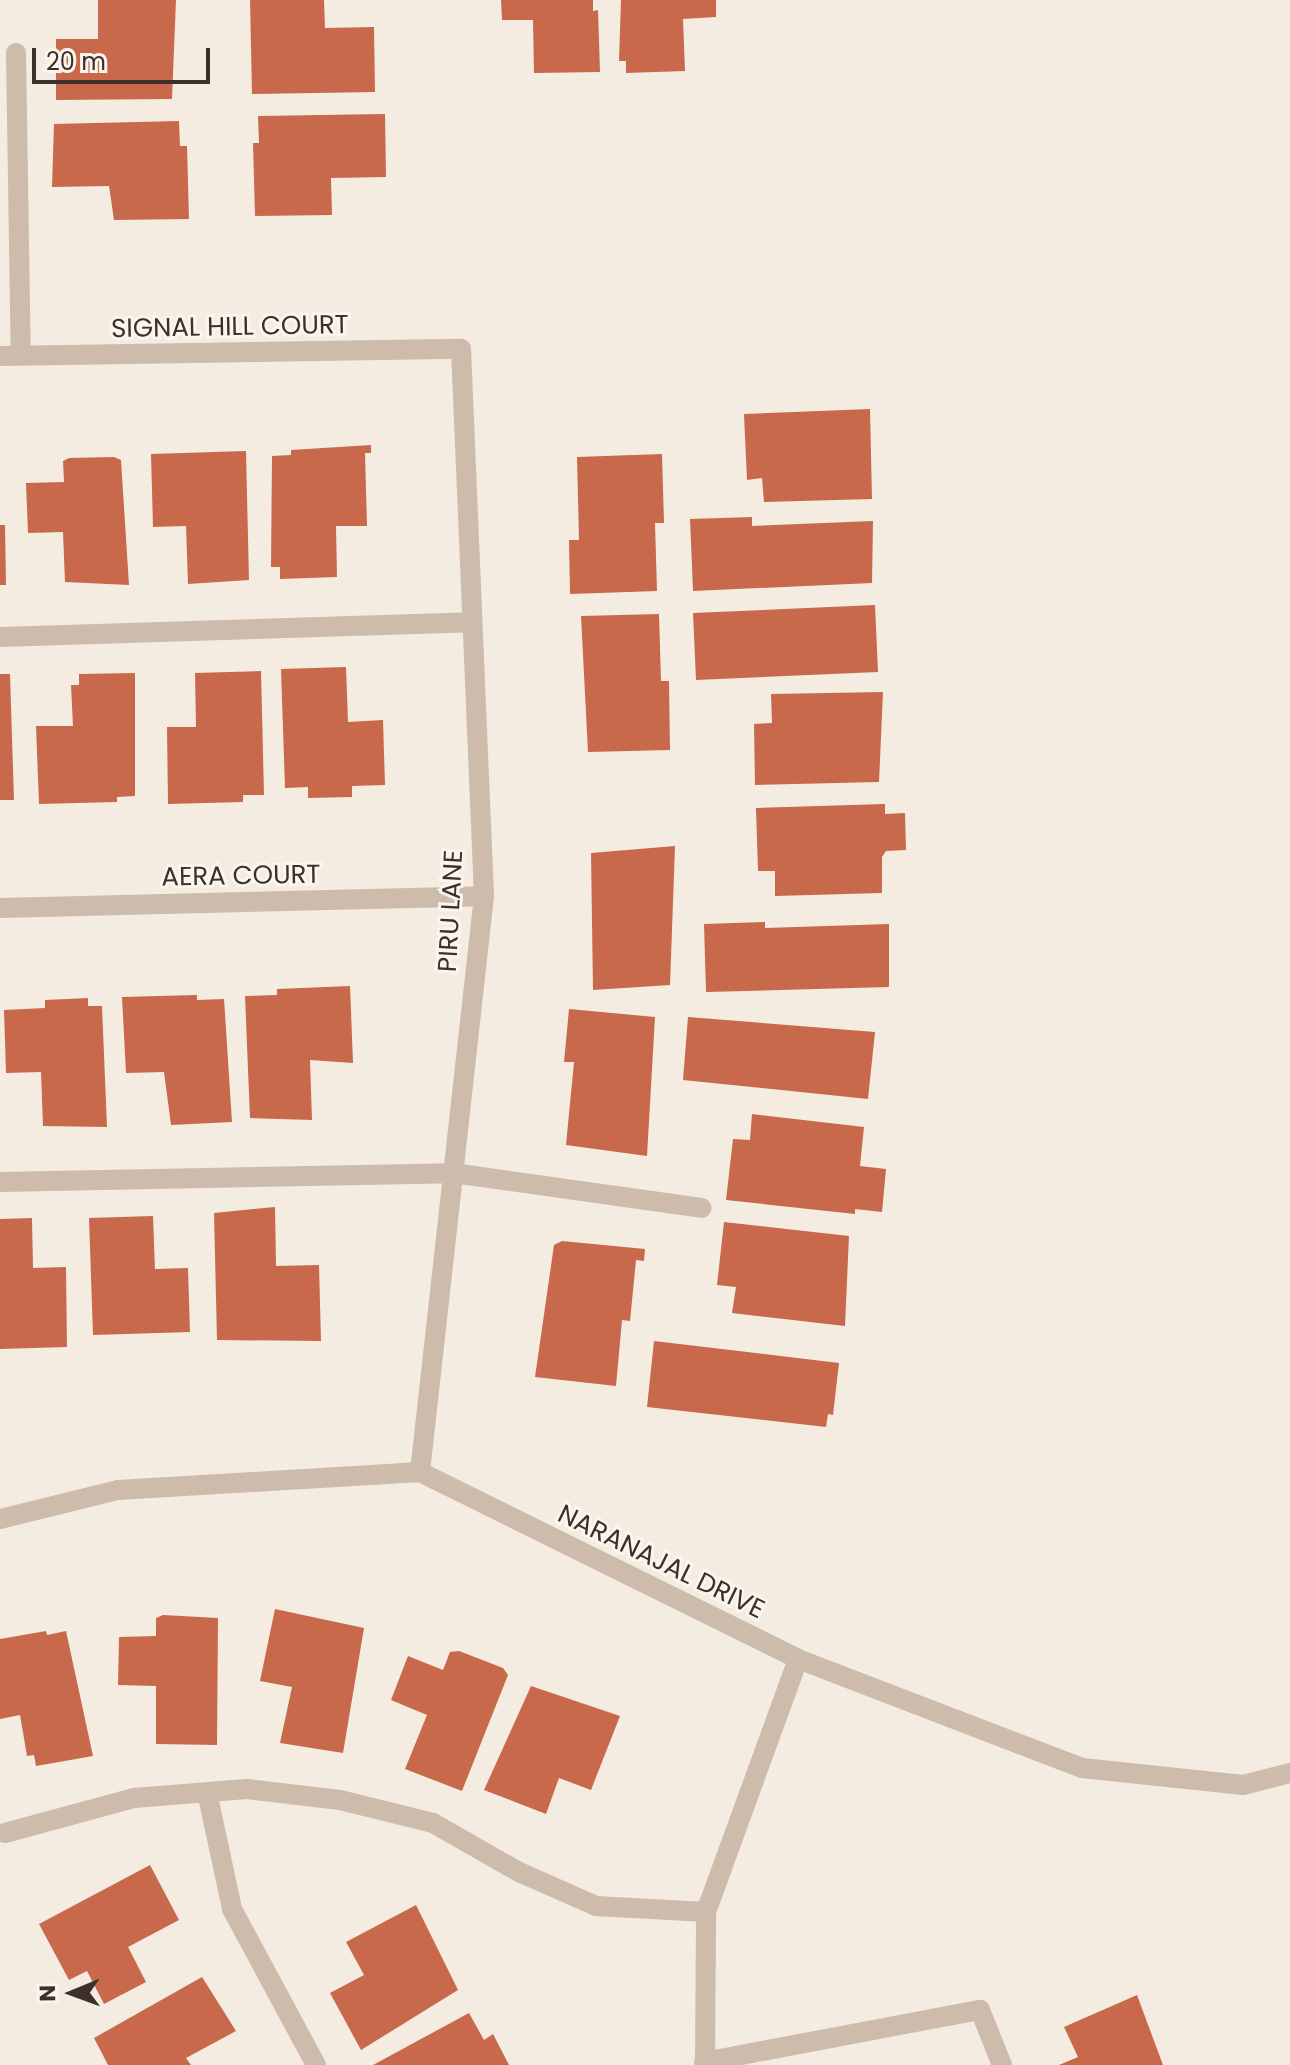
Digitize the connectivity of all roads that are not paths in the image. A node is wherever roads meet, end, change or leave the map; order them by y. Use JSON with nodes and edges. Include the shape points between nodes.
{"nodes":[{"id":1,"x":16,"y":53,"type":"dead end"},
{"id":2,"x":461,"y":349,"type":"joint"},
{"id":3,"x":21,"y":355,"type":"junction"},
{"id":4,"x":0,"y":356,"type":"edge"},
{"id":5,"x":472,"y":622,"type":"junction"},
{"id":6,"x":0,"y":637,"type":"edge"},
{"id":7,"x":484,"y":896,"type":"junction"},
{"id":8,"x":0,"y":908,"type":"edge"},
{"id":9,"x":453,"y":1173,"type":"junction"},
{"id":10,"x":0,"y":1182,"type":"edge"},
{"id":11,"x":702,"y":1208,"type":"dead end"},
{"id":12,"x":420,"y":1472,"type":"junction"},
{"id":13,"x":0,"y":1519,"type":"edge"},
{"id":14,"x":798,"y":1659,"type":"junction"},
{"id":15,"x":1290,"y":1773,"type":"edge"},
{"id":16,"x":207,"y":1792,"type":"junction"},
{"id":17,"x":5,"y":1833,"type":"dead end"},
{"id":18,"x":706,"y":1912,"type":"junction"},
{"id":19,"x":704,"y":2064,"type":"edge"},
{"id":20,"x":316,"y":2065,"type":"edge"},
{"id":21,"x":1002,"y":2065,"type":"edge"}],
"edges":[{"from":1,"to":3,"type":"street"},
{"from":2,"to":3,"type":"street","name":"SIGNAL HILL COURT"},
{"from":2,"to":5,"type":"street","name":"PIRU LANE"},
{"from":3,"to":4,"type":"street","name":"SIGNAL HILL COURT"},
{"from":5,"to":6,"type":"street"},
{"from":5,"to":7,"type":"street","name":"PIRU LANE"},
{"from":7,"to":8,"type":"street","name":"AERA COURT"},
{"from":7,"to":9,"type":"street","name":"PIRU LANE"},
{"from":9,"to":10,"type":"street"},
{"from":9,"to":11,"type":"street"},
{"from":9,"to":12,"type":"street","name":"PIRU LANE"},
{"from":12,"to":13,"type":"street","name":"NARANAJAL DRIVE","via":[[118,1490]]},
{"from":12,"to":14,"type":"street","name":"NARANAJAL DRIVE"},
{"from":14,"to":15,"type":"street","name":"NARANAJAL DRIVE","via":[[1082,1768],[1243,1785]]},
{"from":14,"to":18,"type":"street"},
{"from":16,"to":17,"type":"street","via":[[134,1798]]},
{"from":16,"to":18,"type":"street","via":[[247,1789],[353,1803],[433,1823],[519,1872],[596,1906]]},
{"from":16,"to":20,"type":"street","via":[[232,1909]]},
{"from":18,"to":19,"type":"street"},
{"from":19,"to":21,"type":"street","via":[[980,2010]]}]}
